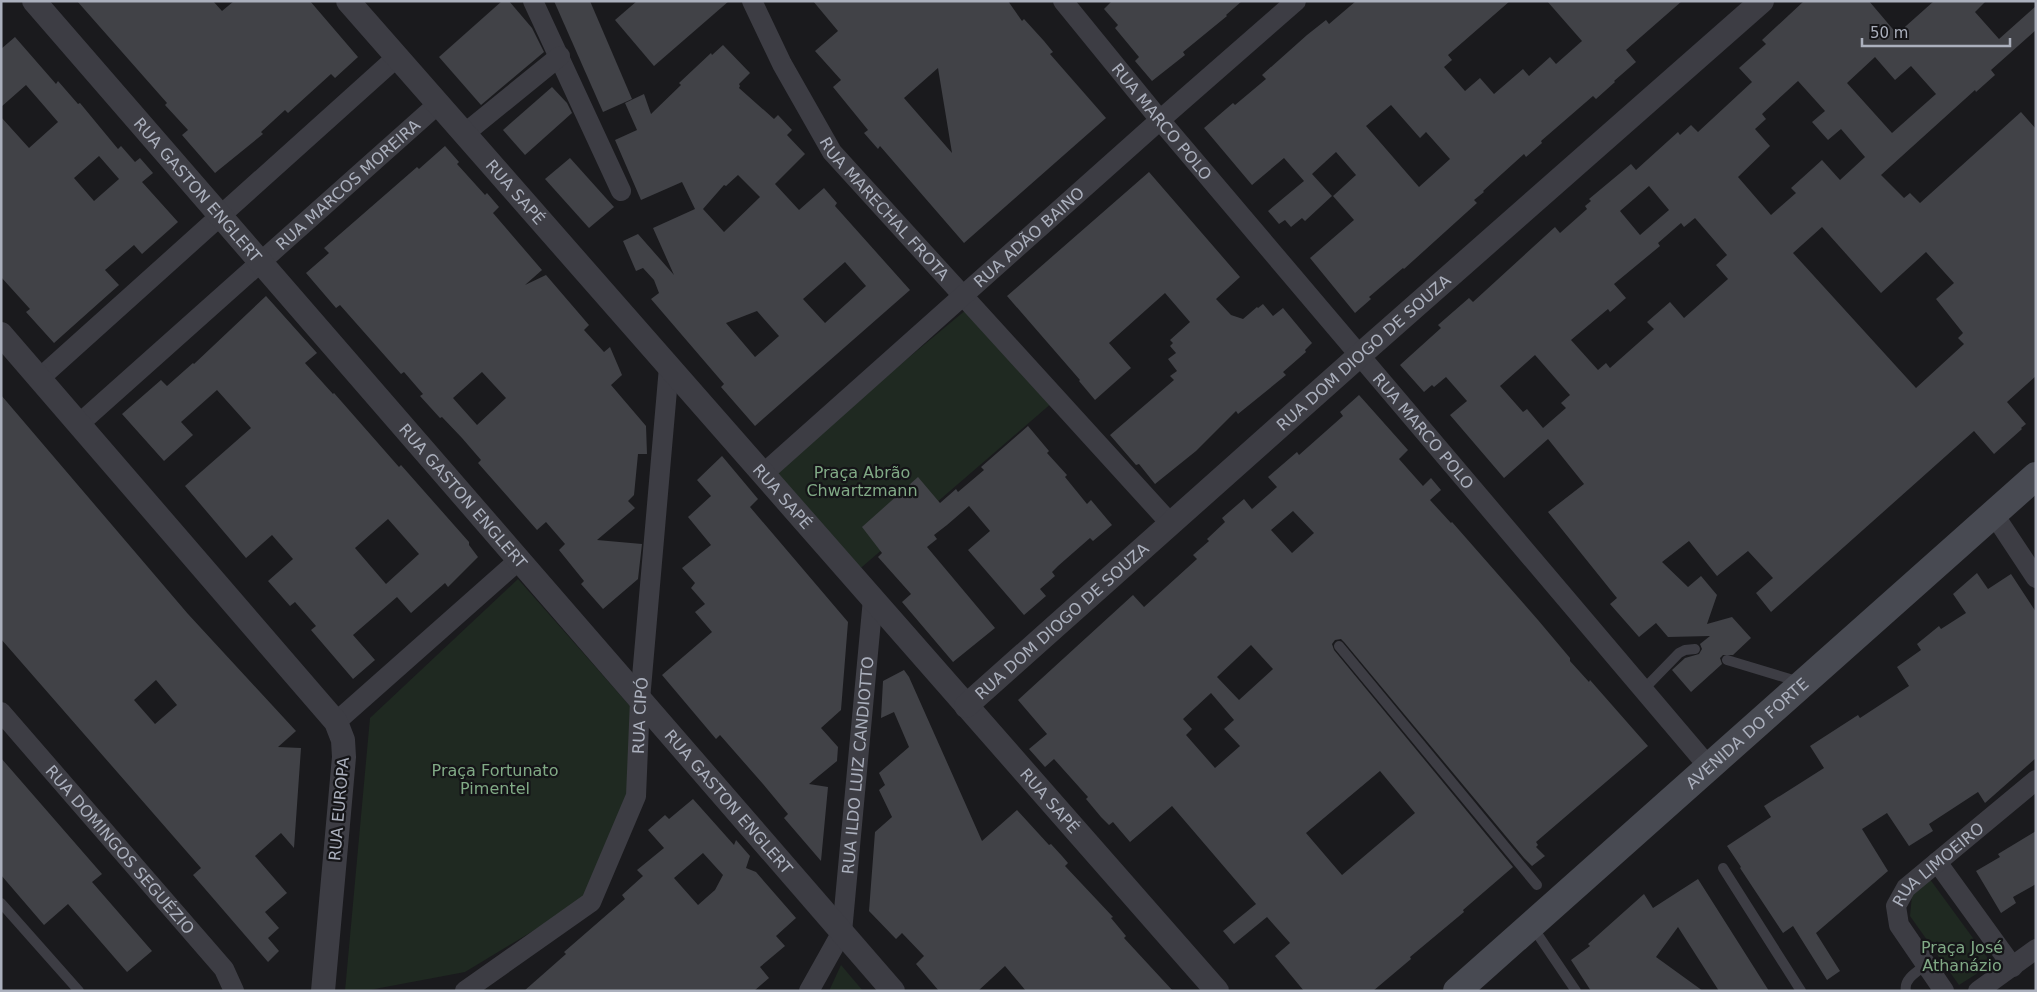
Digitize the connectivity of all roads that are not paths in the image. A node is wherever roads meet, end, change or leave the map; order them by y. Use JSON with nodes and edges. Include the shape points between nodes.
{"nodes":[{"id":1,"x":34,"y":1,"type":"edge"},
{"id":2,"x":348,"y":1,"type":"edge"},
{"id":3,"x":533,"y":1,"type":"edge"},
{"id":4,"x":752,"y":1,"type":"edge"},
{"id":5,"x":1064,"y":1,"type":"edge"},
{"id":6,"x":1296,"y":1,"type":"edge"},
{"id":7,"x":1762,"y":1,"type":"edge"},
{"id":8,"x":560,"y":56,"type":"junction"},
{"id":9,"x":397,"y":57,"type":"junction"},
{"id":10,"x":438,"y":104,"type":"junction"},
{"id":11,"x":1160,"y":120,"type":"junction"},
{"id":12,"x":464,"y":134,"type":"junction"},
{"id":13,"x":621,"y":191,"type":"dead end"},
{"id":14,"x":220,"y":216,"type":"junction"},
{"id":15,"x":260,"y":262,"type":"junction"},
{"id":16,"x":963,"y":295,"type":"junction"},
{"id":17,"x":1,"y":334,"type":"edge"},
{"id":18,"x":1360,"y":355,"type":"junction"},
{"id":19,"x":669,"y":367,"type":"junction"},
{"id":20,"x":40,"y":378,"type":"junction"},
{"id":21,"x":79,"y":424,"type":"junction"},
{"id":22,"x":763,"y":474,"type":"junction"},
{"id":23,"x":2036,"y":476,"type":"edge"},
{"id":24,"x":1994,"y":513,"type":"junction"},
{"id":25,"x":1170,"y":524,"type":"junction"},
{"id":26,"x":519,"y":560,"type":"junction"},
{"id":27,"x":2036,"y":578,"type":"edge"},
{"id":28,"x":873,"y":599,"type":"junction"},
{"id":29,"x":1339,"y":646,"type":"dead end"},
{"id":30,"x":1694,"y":649,"type":"dead end"},
{"id":31,"x":1727,"y":660,"type":"dead end"},
{"id":32,"x":1804,"y":683,"type":"junction"},
{"id":33,"x":1644,"y":689,"type":"junction"},
{"id":34,"x":640,"y":700,"type":"junction"},
{"id":35,"x":966,"y":706,"type":"junction"},
{"id":36,"x":1,"y":712,"type":"edge"},
{"id":37,"x":336,"y":722,"type":"junction"},
{"id":38,"x":1708,"y":766,"type":"junction"},
{"id":39,"x":2036,"y":780,"type":"edge"},
{"id":40,"x":1937,"y":862,"type":"junction"},
{"id":41,"x":1723,"y":868,"type":"dead end"},
{"id":42,"x":1536,"y":885,"type":"dead end"},
{"id":43,"x":1,"y":903,"type":"edge"},
{"id":44,"x":1532,"y":925,"type":"junction"},
{"id":45,"x":842,"y":932,"type":"junction"},
{"id":46,"x":2036,"y":949,"type":"edge"},
{"id":47,"x":1926,"y":965,"type":"junction"},
{"id":48,"x":2013,"y":967,"type":"junction"},
{"id":49,"x":79,"y":991,"type":"edge"},
{"id":50,"x":234,"y":991,"type":"edge"},
{"id":51,"x":323,"y":991,"type":"edge"},
{"id":52,"x":465,"y":991,"type":"edge"},
{"id":53,"x":809,"y":991,"type":"edge"},
{"id":54,"x":893,"y":991,"type":"edge"},
{"id":55,"x":1217,"y":991,"type":"edge"},
{"id":56,"x":1457,"y":991,"type":"edge"},
{"id":57,"x":1576,"y":991,"type":"edge"},
{"id":58,"x":1801,"y":991,"type":"edge"},
{"id":59,"x":1906,"y":991,"type":"edge"},
{"id":60,"x":1944,"y":991,"type":"edge"},
{"id":61,"x":1978,"y":991,"type":"edge"}],
"edges":[{"from":1,"to":14,"type":"street","name":"RUA GASTON ENGLERT"},
{"from":2,"to":9,"type":"street","name":"RUA SAPÉ"},
{"from":3,"to":8,"type":"street"},
{"from":4,"to":16,"type":"street","name":"RUA MARECHAL FROTA","via":[[782,64],[832,152]]},
{"from":5,"to":11,"type":"street","name":"RUA MARCO POLO"},
{"from":6,"to":11,"type":"street","name":"RUA ADÃO BAINO"},
{"from":7,"to":18,"type":"street","name":"RUA DOM DIOGO DE SOUZA"},
{"from":8,"to":12,"type":"street"},
{"from":8,"to":13,"type":"street"},
{"from":9,"to":10,"type":"street","name":"RUA SAPÉ"},
{"from":9,"to":14,"type":"street"},
{"from":10,"to":12,"type":"street","name":"RUA SAPÉ"},
{"from":10,"to":15,"type":"street","name":"RUA MARCOS MOREIRA"},
{"from":11,"to":16,"type":"street","name":"RUA ADÃO BAINO"},
{"from":11,"to":18,"type":"street","name":"RUA MARCO POLO"},
{"from":12,"to":19,"type":"street","name":"RUA SAPÉ"},
{"from":14,"to":15,"type":"street","name":"RUA GASTON ENGLERT"},
{"from":14,"to":20,"type":"street"},
{"from":15,"to":21,"type":"street","name":"RUA MARCOS MOREIRA"},
{"from":15,"to":26,"type":"street","name":"RUA GASTON ENGLERT"},
{"from":16,"to":22,"type":"street","name":"RUA ADÃO BAINO"},
{"from":16,"to":25,"type":"street","name":"RUA MARECHAL FROTA"},
{"from":17,"to":20,"type":"street"},
{"from":18,"to":25,"type":"street","name":"RUA DOM DIOGO DE SOUZA"},
{"from":18,"to":33,"type":"street","name":"RUA MARCO POLO"},
{"from":19,"to":22,"type":"street","name":"RUA SAPÉ"},
{"from":19,"to":34,"type":"street","name":"RUA CIPÓ"},
{"from":20,"to":21,"type":"street"},
{"from":21,"to":37,"type":"street"},
{"from":22,"to":28,"type":"street","name":"RUA SAPÉ"},
{"from":23,"to":24,"type":"main road","name":"AVENIDA DO FORTE"},
{"from":24,"to":27,"type":"street"},
{"from":24,"to":32,"type":"main road","name":"AVENIDA DO FORTE"},
{"from":25,"to":35,"type":"street","name":"RUA DOM DIOGO DE SOUZA"},
{"from":26,"to":34,"type":"street","name":"RUA GASTON ENGLERT"},
{"from":26,"to":37,"type":"street"},
{"from":28,"to":35,"type":"street","name":"RUA SAPÉ"},
{"from":28,"to":45,"type":"street","name":"RUA ILDO LUIZ CANDIOTTO"},
{"from":29,"to":42,"type":"lane"},
{"from":30,"to":33,"type":"lane","via":[[1680,653]]},
{"from":31,"to":32,"type":"lane"},
{"from":32,"to":38,"type":"main road","name":"AVENIDA DO FORTE"},
{"from":33,"to":38,"type":"street","name":"RUA MARCO POLO"},
{"from":34,"to":45,"type":"street","name":"RUA GASTON ENGLERT"},
{"from":34,"to":52,"type":"street","name":"RUA CIPÓ","via":[[636,796],[591,902]]},
{"from":35,"to":55,"type":"street","name":"RUA SAPÉ"},
{"from":36,"to":50,"type":"street","name":"RUA DOMINGOS SEGUÉZIO","via":[[224,969]]},
{"from":37,"to":51,"type":"street","name":"RUA EUROPA","via":[[343,740],[344,757]]},
{"from":38,"to":44,"type":"main road","name":"AVENIDA DO FORTE"},
{"from":39,"to":40,"type":"street","name":"RUA LIMOEIRO"},
{"from":40,"to":47,"type":"street","name":"RUA LIMOEIRO","via":[[1906,888],[1896,906],[1899,925]]},
{"from":40,"to":48,"type":"street"},
{"from":41,"to":58,"type":"lane"},
{"from":43,"to":49,"type":"lane"},
{"from":44,"to":56,"type":"main road","name":"AVENIDA DO FORTE"},
{"from":44,"to":57,"type":"lane"},
{"from":45,"to":53,"type":"street"},
{"from":45,"to":54,"type":"street","name":"RUA GASTON ENGLERT"},
{"from":46,"to":48,"type":"street"},
{"from":47,"to":59,"type":"lane","via":[[1907,981]]},
{"from":47,"to":60,"type":"street","name":"RUA LIMOEIRO"},
{"from":48,"to":61,"type":"street"}]}
